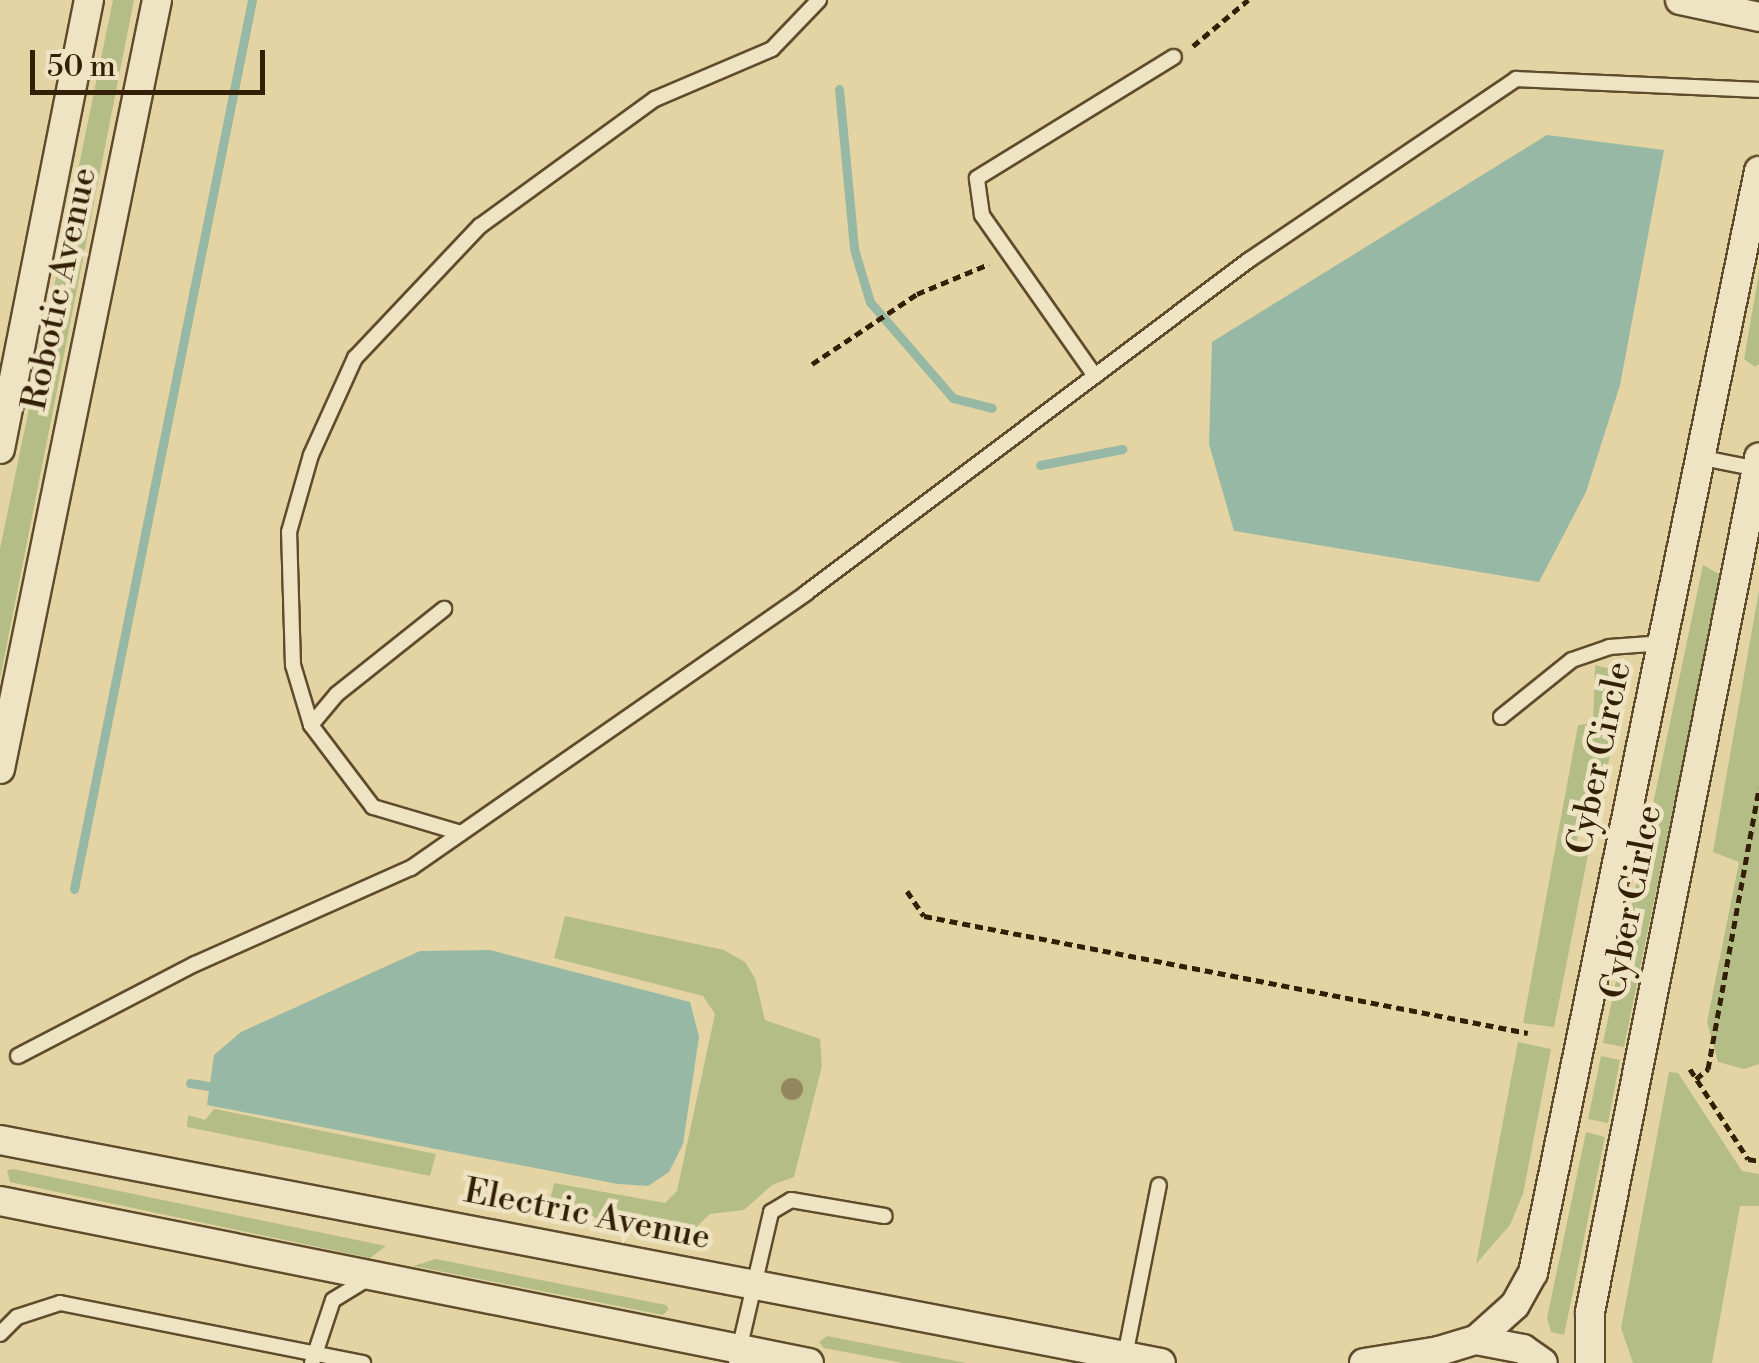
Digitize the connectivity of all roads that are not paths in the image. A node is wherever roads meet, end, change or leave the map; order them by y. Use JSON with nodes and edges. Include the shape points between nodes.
{"nodes":[{"id":1,"x":90,"y":0,"type":"edge"},
{"id":2,"x":156,"y":0,"type":"edge"},
{"id":3,"x":819,"y":0,"type":"edge"},
{"id":4,"x":1680,"y":0,"type":"edge"},
{"id":5,"x":1759,"y":16,"type":"edge"},
{"id":6,"x":1174,"y":57,"type":"road end"},
{"id":7,"x":1759,"y":90,"type":"edge"},
{"id":8,"x":1759,"y":171,"type":"edge"},
{"id":9,"x":1095,"y":376,"type":"junction"},
{"id":10,"x":0,"y":449,"type":"edge"},
{"id":11,"x":1703,"y":458,"type":"junction"},
{"id":12,"x":1758,"y":465,"type":"edge"},
{"id":13,"x":444,"y":608,"type":"dead end"},
{"id":14,"x":1664,"y":643,"type":"junction"},
{"id":15,"x":1500,"y":717,"type":"dead end"},
{"id":16,"x":310,"y":724,"type":"junction"},
{"id":17,"x":0,"y":769,"type":"edge"},
{"id":18,"x":461,"y":833,"type":"junction"},
{"id":19,"x":18,"y":1056,"type":"dead end"},
{"id":20,"x":0,"y":1140,"type":"edge"},
{"id":21,"x":1159,"y":1185,"type":"dead end"},
{"id":22,"x":0,"y":1201,"type":"edge"},
{"id":23,"x":884,"y":1216,"type":"dead end"},
{"id":24,"x":374,"y":1275,"type":"junction"},
{"id":25,"x":754,"y":1285,"type":"junction"},
{"id":26,"x":0,"y":1334,"type":"edge"},
{"id":27,"x":1476,"y":1340,"type":"junction"},
{"id":28,"x":738,"y":1356,"type":"edge"},
{"id":29,"x":1125,"y":1356,"type":"junction"},
{"id":30,"x":1433,"y":1357,"type":"edge"},
{"id":31,"x":313,"y":1358,"type":"edge"},
{"id":32,"x":363,"y":1363,"type":"edge"},
{"id":33,"x":809,"y":1363,"type":"edge"},
{"id":34,"x":1160,"y":1363,"type":"edge"},
{"id":35,"x":1364,"y":1363,"type":"edge"},
{"id":36,"x":1542,"y":1363,"type":"edge"},
{"id":37,"x":1590,"y":1363,"type":"edge"}],
"edges":[{"from":1,"to":10,"type":"street","name":"Robotic Avenue"},
{"from":2,"to":17,"type":"street","name":"Robotic Avenue"},
{"from":3,"to":16,"type":"lane","via":[[772,49],[655,99],[480,226],[355,358],[310,455],[289,532],[293,665]]},
{"from":4,"to":5,"type":"street"},
{"from":6,"to":9,"type":"lane","via":[[977,178],[982,215]]},
{"from":7,"to":9,"type":"lane","via":[[1516,79],[1250,260]]},
{"from":8,"to":11,"type":"street","name":"Cyber Circle"},
{"from":9,"to":18,"type":"lane","via":[[806,593]]},
{"from":11,"to":12,"type":"lane"},
{"from":11,"to":14,"type":"street","name":"Cyber Circle"},
{"from":12,"to":37,"type":"street","name":"Cyber Cirlce","via":[[1590,1312]]},
{"from":13,"to":16,"type":"lane","via":[[337,694]]},
{"from":14,"to":15,"type":"lane","via":[[1608,647],[1572,660]]},
{"from":14,"to":27,"type":"street","name":"Cyber Circle","via":[[1533,1272],[1515,1305]]},
{"from":16,"to":18,"type":"lane","via":[[373,807]]},
{"from":18,"to":19,"type":"lane","via":[[410,868],[195,964]]},
{"from":20,"to":25,"type":"street","name":"Electric Avenue"},
{"from":21,"to":29,"type":"lane"},
{"from":22,"to":24,"type":"street"},
{"from":23,"to":25,"type":"lane","via":[[808,1200],[779,1205],[764,1220]]},
{"from":24,"to":28,"type":"street"},
{"from":24,"to":31,"type":"lane","via":[[332,1300]]},
{"from":25,"to":28,"type":"lane"},
{"from":25,"to":29,"type":"street","name":"Electric Avenue"},
{"from":26,"to":31,"type":"lane","via":[[17,1317],[60,1303]]},
{"from":27,"to":30,"type":"street"},
{"from":27,"to":36,"type":"street","via":[[1523,1349]]},
{"from":28,"to":33,"type":"street"},
{"from":29,"to":34,"type":"street","name":"Electric Avenue"},
{"from":30,"to":35,"type":"street"},
{"from":31,"to":32,"type":"lane"}]}
